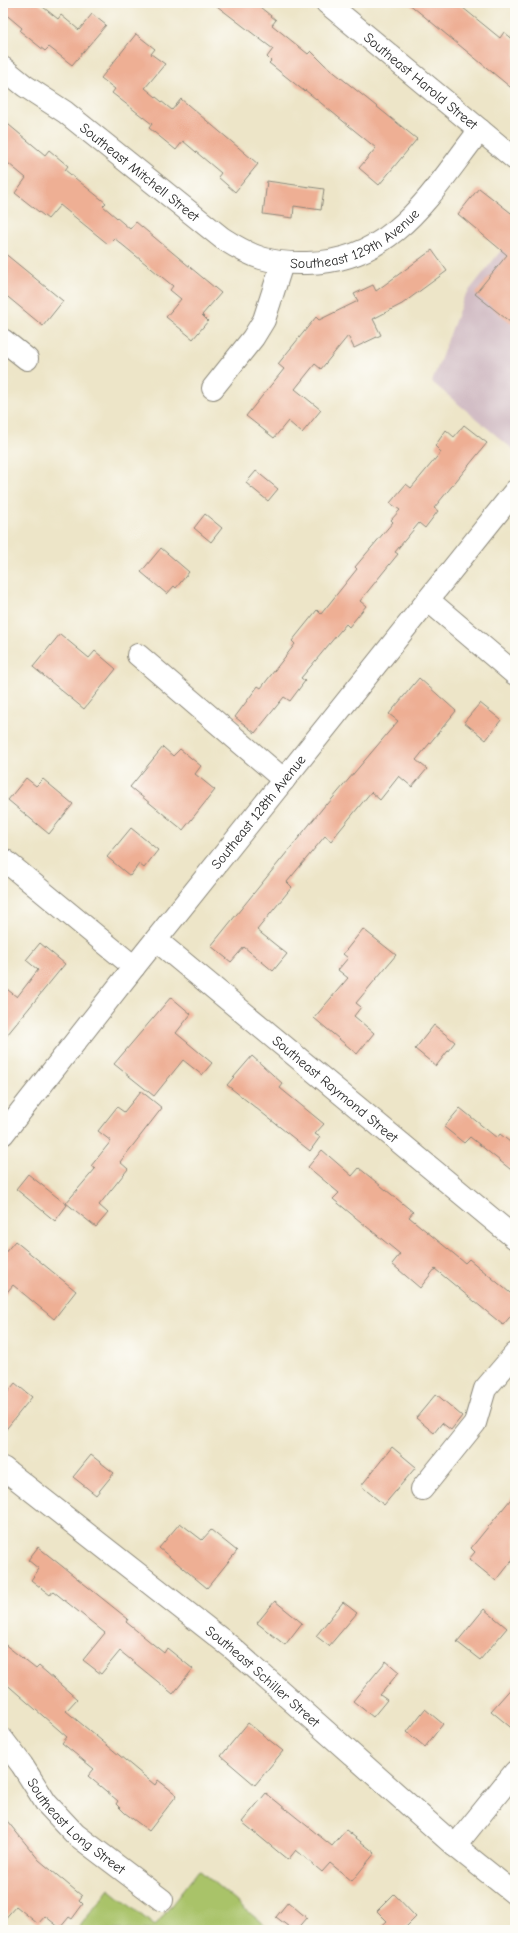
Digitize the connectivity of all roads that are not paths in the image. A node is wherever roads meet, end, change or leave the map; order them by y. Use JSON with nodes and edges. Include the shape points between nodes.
{"nodes":[{"id":1,"x":327,"y":3,"type":"edge"},
{"id":2,"x":3,"y":68,"type":"edge"},
{"id":3,"x":480,"y":130,"type":"junction"},
{"id":4,"x":515,"y":159,"type":"edge"},
{"id":5,"x":282,"y":264,"type":"junction"},
{"id":6,"x":3,"y":340,"type":"edge"},
{"id":7,"x":26,"y":359,"type":"dead end"},
{"id":8,"x":213,"y":388,"type":"dead end"},
{"id":9,"x":515,"y":492,"type":"edge"},
{"id":10,"x":428,"y":600,"type":"junction"},
{"id":11,"x":138,"y":655,"type":"dead end"},
{"id":12,"x":515,"y":674,"type":"edge"},
{"id":13,"x":284,"y":780,"type":"junction"},
{"id":14,"x":3,"y":859,"type":"edge"},
{"id":15,"x":156,"y":940,"type":"junction"},
{"id":16,"x":134,"y":967,"type":"junction"},
{"id":17,"x":3,"y":1134,"type":"edge"},
{"id":18,"x":515,"y":1238,"type":"edge"},
{"id":19,"x":515,"y":1354,"type":"edge"},
{"id":20,"x":3,"y":1468,"type":"edge"},
{"id":21,"x":422,"y":1489,"type":"dead end"},
{"id":22,"x":3,"y":1740,"type":"edge"},
{"id":23,"x":515,"y":1772,"type":"edge"},
{"id":24,"x":455,"y":1846,"type":"junction"},
{"id":25,"x":515,"y":1894,"type":"edge"},
{"id":26,"x":162,"y":1900,"type":"dead end"}],
"edges":[{"from":1,"to":3,"type":"street","name":"Southeast Harold Street"},
{"from":2,"to":5,"type":"street","name":"Southeast Mitchell Street","via":[[65,112],[222,238],[243,251]]},
{"from":3,"to":4,"type":"street","name":"Southeast Harold Street"},
{"from":3,"to":5,"type":"street","name":"Southeast 129th Avenue","via":[[421,206],[402,227],[378,245],[340,260]]},
{"from":5,"to":8,"type":"street","name":"Southeast 129th Avenue","via":[[271,303],[260,326]]},
{"from":6,"to":7,"type":"street"},
{"from":9,"to":10,"type":"street","name":"Southeast 128th Avenue"},
{"from":10,"to":12,"type":"street"},
{"from":10,"to":13,"type":"street","name":"Southeast 128th Avenue"},
{"from":11,"to":13,"type":"street"},
{"from":13,"to":15,"type":"street","name":"Southeast 128th Avenue"},
{"from":14,"to":16,"type":"street"},
{"from":15,"to":16,"type":"street","name":"Southeast 128th Avenue"},
{"from":15,"to":18,"type":"street","name":"Southeast Raymond Street"},
{"from":16,"to":17,"type":"street","name":"Southeast 128th Avenue"},
{"from":19,"to":21,"type":"street","via":[[485,1389],[476,1423]]},
{"from":20,"to":24,"type":"street","name":"Southeast Schiller Street","via":[[231,1647]]},
{"from":22,"to":26,"type":"street","name":"Southeast Long Street","via":[[46,1803],[75,1834]]},
{"from":23,"to":24,"type":"street"},
{"from":24,"to":25,"type":"street","name":"Southeast Schiller Street"}]}
